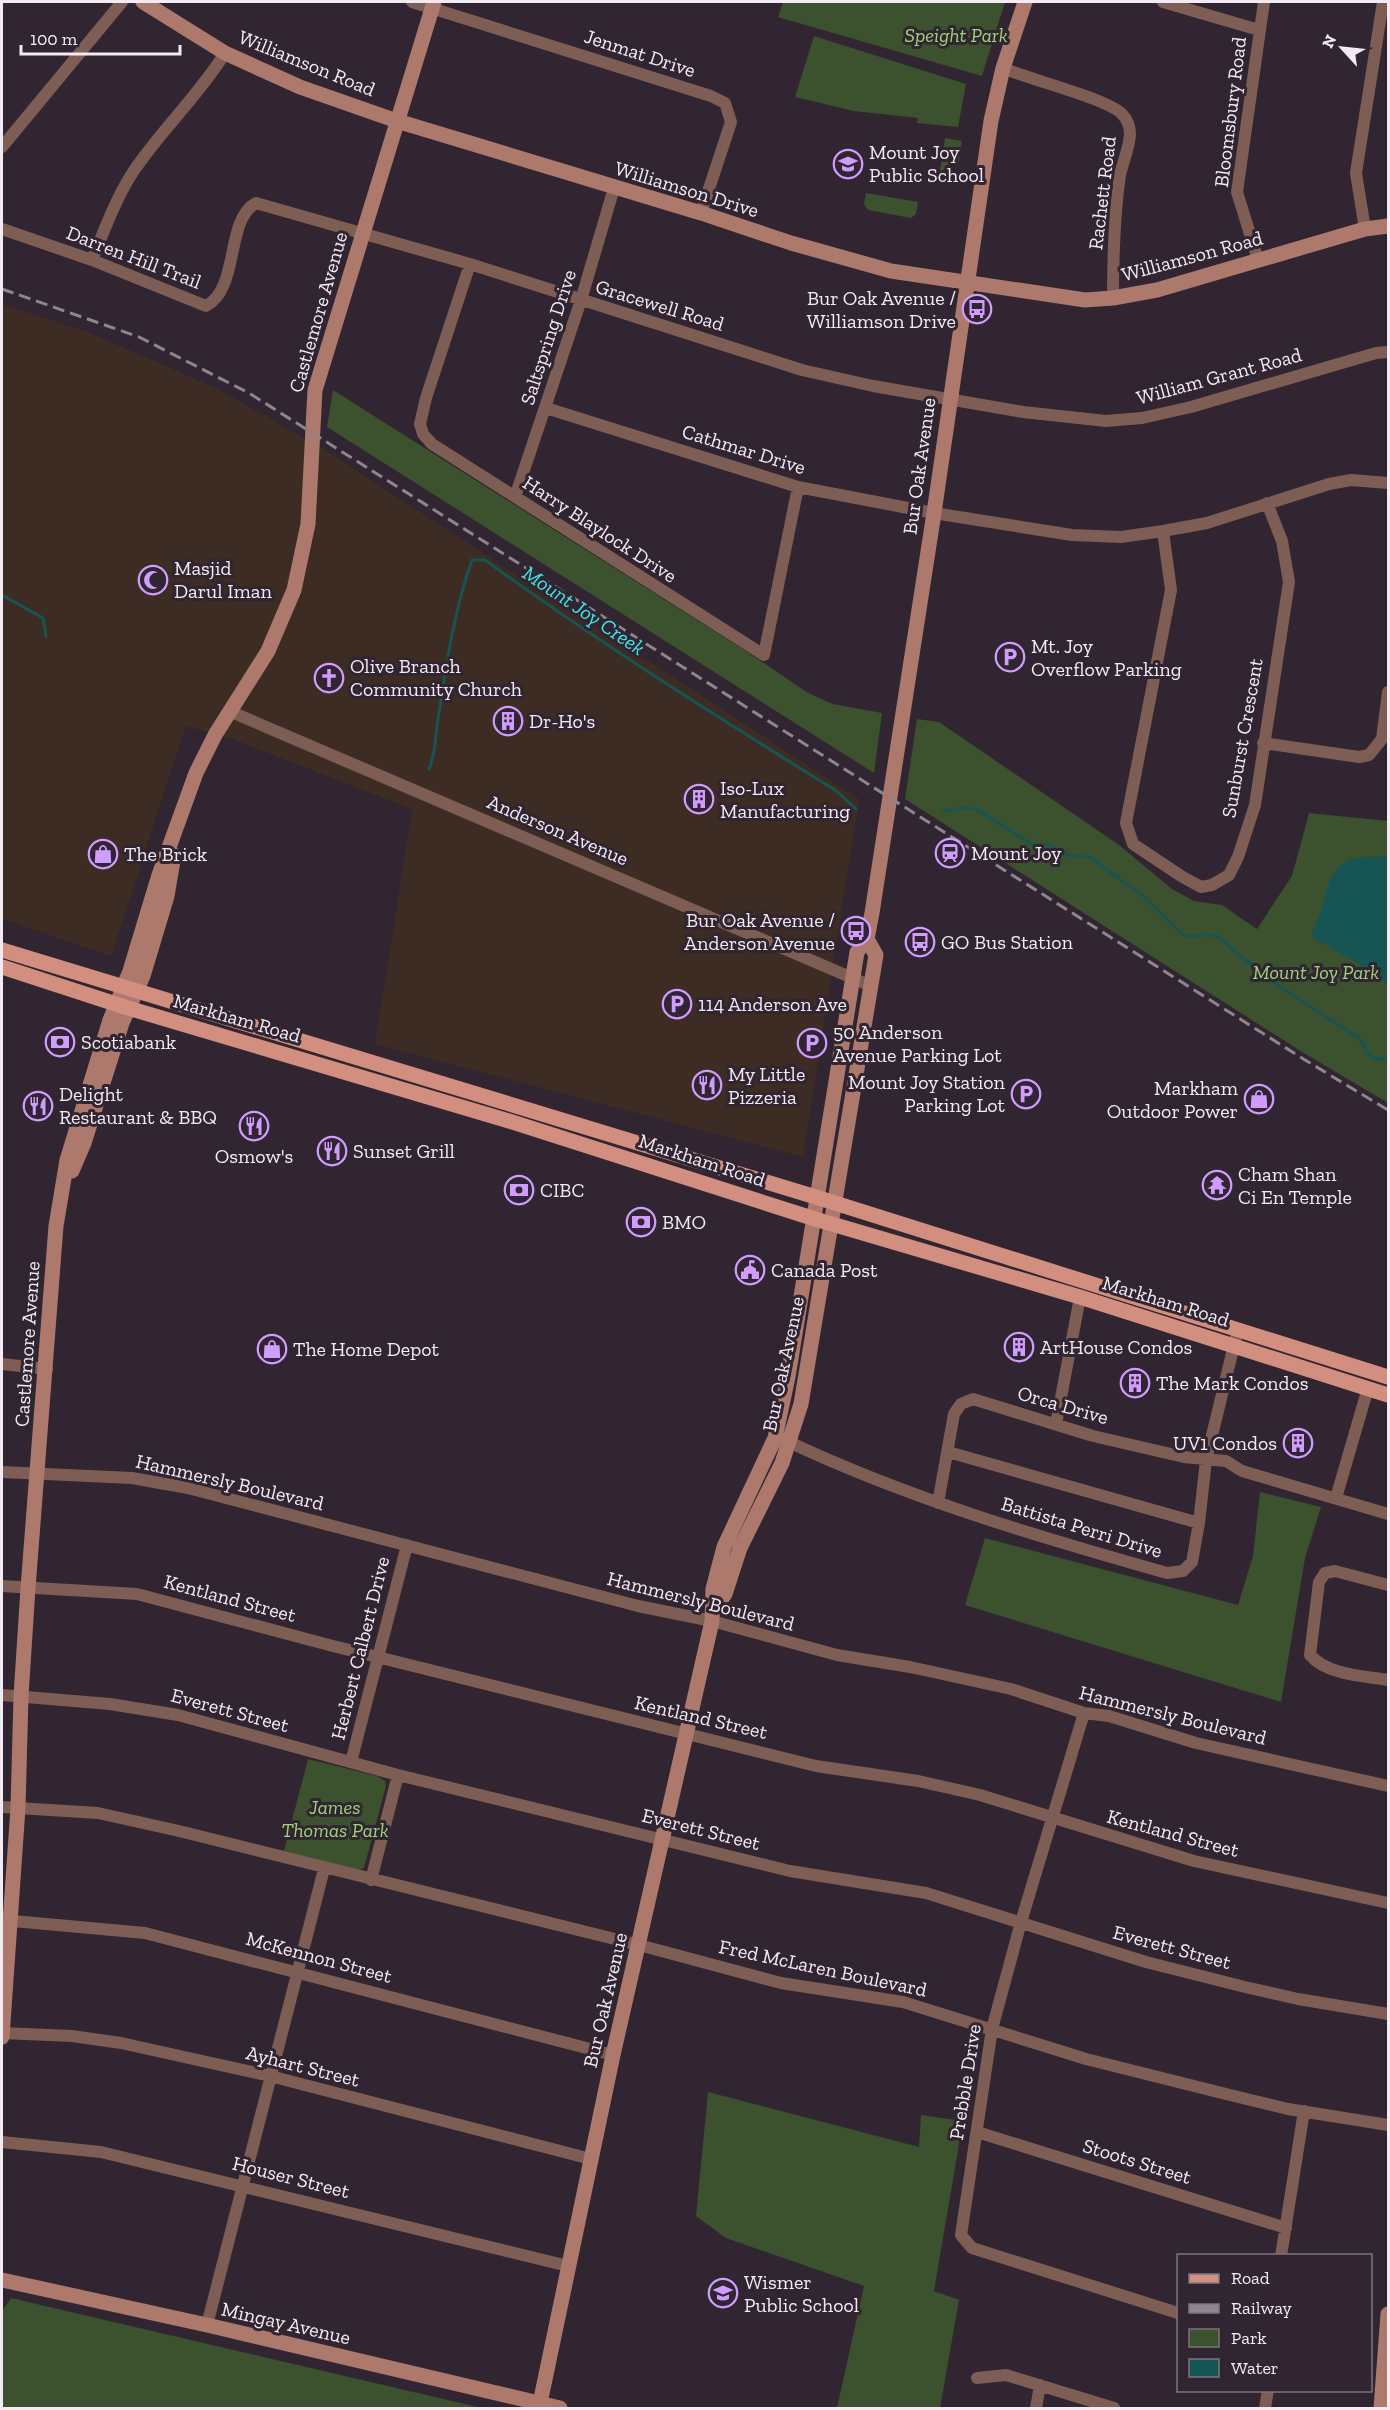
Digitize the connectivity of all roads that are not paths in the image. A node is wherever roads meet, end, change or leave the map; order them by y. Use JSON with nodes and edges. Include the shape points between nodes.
{"nodes":[{"id":1,"x":122,"y":2,"type":"edge"},
{"id":2,"x":143,"y":2,"type":"edge"},
{"id":3,"x":412,"y":2,"type":"edge"},
{"id":4,"x":1025,"y":2,"type":"edge"},
{"id":5,"x":1163,"y":2,"type":"edge"},
{"id":6,"x":1264,"y":2,"type":"edge"},
{"id":7,"x":1383,"y":2,"type":"edge"},
{"id":8,"x":433,"y":4,"type":"edge"},
{"id":9,"x":1259,"y":30,"type":"junction"},
{"id":10,"x":225,"y":53,"type":"junction"},
{"id":11,"x":1003,"y":68,"type":"junction"},
{"id":12,"x":397,"y":122,"type":"junction"},
{"id":13,"x":2,"y":147,"type":"edge"},
{"id":14,"x":614,"y":188,"type":"junction"},
{"id":15,"x":701,"y":213,"type":"junction"},
{"id":16,"x":1389,"y":226,"type":"edge"},
{"id":17,"x":2,"y":229,"type":"edge"},
{"id":18,"x":1365,"y":230,"type":"junction"},
{"id":19,"x":362,"y":232,"type":"junction"},
{"id":20,"x":92,"y":260,"type":"junction"},
{"id":21,"x":1258,"y":260,"type":"junction"},
{"id":22,"x":470,"y":264,"type":"junction"},
{"id":23,"x":968,"y":282,"type":"junction"},
{"id":24,"x":1113,"y":298,"type":"junction"},
{"id":25,"x":581,"y":300,"type":"junction"},
{"id":26,"x":1389,"y":351,"type":"edge"},
{"id":27,"x":951,"y":398,"type":"junction"},
{"id":28,"x":546,"y":408,"type":"junction"},
{"id":29,"x":1389,"y":483,"type":"edge"},
{"id":30,"x":798,"y":487,"type":"junction"},
{"id":31,"x":515,"y":497,"type":"junction"},
{"id":32,"x":1267,"y":503,"type":"junction"},
{"id":33,"x":934,"y":513,"type":"junction"},
{"id":34,"x":1164,"y":531,"type":"junction"},
{"id":35,"x":1389,"y":692,"type":"edge"},
{"id":36,"x":229,"y":711,"type":"junction"},
{"id":37,"x":1263,"y":743,"type":"junction"},
{"id":38,"x":867,"y":939,"type":"junction"},
{"id":39,"x":2,"y":950,"type":"edge"},
{"id":40,"x":2,"y":967,"type":"edge"},
{"id":41,"x":853,"y":979,"type":"junction"},
{"id":42,"x":871,"y":986,"type":"junction"},
{"id":43,"x":129,"y":989,"type":"junction"},
{"id":44,"x":122,"y":1006,"type":"junction"},
{"id":45,"x":826,"y":1201,"type":"junction"},
{"id":46,"x":822,"y":1220,"type":"junction"},
{"id":47,"x":1080,"y":1297,"type":"junction"},
{"id":48,"x":1236,"y":1337,"type":"junction"},
{"id":49,"x":2,"y":1364,"type":"edge"},
{"id":50,"x":47,"y":1370,"type":"junction"},
{"id":51,"x":1389,"y":1377,"type":"edge"},
{"id":52,"x":1368,"y":1388,"type":"junction"},
{"id":53,"x":1389,"y":1395,"type":"edge"},
{"id":54,"x":1056,"y":1424,"type":"junction"},
{"id":55,"x":789,"y":1442,"type":"junction"},
{"id":56,"x":948,"y":1452,"type":"junction"},
{"id":57,"x":1206,"y":1460,"type":"junction"},
{"id":58,"x":2,"y":1472,"type":"edge"},
{"id":59,"x":38,"y":1473,"type":"junction"},
{"id":60,"x":1336,"y":1498,"type":"junction"},
{"id":61,"x":938,"y":1503,"type":"junction"},
{"id":62,"x":1389,"y":1514,"type":"edge"},
{"id":63,"x":1199,"y":1523,"type":"junction"},
{"id":64,"x":407,"y":1545,"type":"junction"},
{"id":65,"x":2,"y":1586,"type":"edge"},
{"id":66,"x":1389,"y":1586,"type":"edge"},
{"id":67,"x":28,"y":1588,"type":"junction"},
{"id":68,"x":713,"y":1614,"type":"junction"},
{"id":69,"x":379,"y":1656,"type":"junction"},
{"id":70,"x":1389,"y":1680,"type":"edge"},
{"id":71,"x":2,"y":1695,"type":"edge"},
{"id":72,"x":21,"y":1696,"type":"junction"},
{"id":73,"x":1084,"y":1713,"type":"junction"},
{"id":74,"x":687,"y":1734,"type":"junction"},
{"id":75,"x":351,"y":1762,"type":"junction"},
{"id":76,"x":398,"y":1775,"type":"junction"},
{"id":77,"x":1389,"y":1786,"type":"edge"},
{"id":78,"x":2,"y":1807,"type":"edge"},
{"id":79,"x":18,"y":1808,"type":"junction"},
{"id":80,"x":1054,"y":1820,"type":"junction"},
{"id":81,"x":663,"y":1840,"type":"junction"},
{"id":82,"x":324,"y":1869,"type":"junction"},
{"id":83,"x":371,"y":1880,"type":"junction"},
{"id":84,"x":1389,"y":1903,"type":"edge"},
{"id":85,"x":6,"y":1920,"type":"edge"},
{"id":86,"x":1021,"y":1922,"type":"junction"},
{"id":87,"x":639,"y":1945,"type":"junction"},
{"id":88,"x":296,"y":1972,"type":"junction"},
{"id":89,"x":1389,"y":2014,"type":"edge"},
{"id":90,"x":992,"y":2029,"type":"junction"},
{"id":91,"x":2,"y":2035,"type":"edge"},
{"id":92,"x":613,"y":2055,"type":"junction"},
{"id":93,"x":270,"y":2076,"type":"junction"},
{"id":94,"x":1304,"y":2111,"type":"junction"},
{"id":95,"x":1389,"y":2125,"type":"edge"},
{"id":96,"x":977,"y":2132,"type":"junction"},
{"id":97,"x":2,"y":2142,"type":"edge"},
{"id":98,"x":591,"y":2159,"type":"junction"},
{"id":99,"x":243,"y":2185,"type":"junction"},
{"id":100,"x":1286,"y":2228,"type":"junction"},
{"id":101,"x":1281,"y":2254,"type":"edge"},
{"id":102,"x":568,"y":2266,"type":"junction"},
{"id":103,"x":2,"y":2280,"type":"edge"},
{"id":104,"x":1177,"y":2312,"type":"edge"},
{"id":105,"x":1389,"y":2314,"type":"edge"},
{"id":106,"x":207,"y":2325,"type":"junction"},
{"id":107,"x":1387,"y":2356,"type":"edge"},
{"id":108,"x":977,"y":2378,"type":"dead end"},
{"id":109,"x":1040,"y":2385,"type":"junction"},
{"id":110,"x":1268,"y":2392,"type":"edge"},
{"id":111,"x":537,"y":2406,"type":"edge"},
{"id":112,"x":560,"y":2409,"type":"edge"},
{"id":113,"x":1036,"y":2409,"type":"edge"},
{"id":114,"x":1114,"y":2409,"type":"edge"},
{"id":115,"x":1265,"y":2409,"type":"edge"},
{"id":116,"x":1381,"y":2409,"type":"edge"}],
"edges":[{"from":1,"to":13,"type":"street"},
{"from":2,"to":10,"type":"street","name":"Williamson Road"},
{"from":3,"to":8,"type":"street"},
{"from":4,"to":11,"type":"street","name":"Bur Oak Avenue"},
{"from":5,"to":9,"type":"street"},
{"from":6,"to":9,"type":"street","name":"Bloomsbury Road"},
{"from":7,"to":18,"type":"street","via":[[1356,173]]},
{"from":8,"to":12,"type":"street","name":"Castlemore Avenue"},
{"from":8,"to":15,"type":"street","name":"Jenmat Drive","via":[[725,103],[731,122]]},
{"from":9,"to":21,"type":"street","name":"Bloomsbury Road","via":[[1237,192]]},
{"from":10,"to":12,"type":"street","name":"Williamson Road","via":[[300,87]]},
{"from":10,"to":20,"type":"street","via":[[207,82],[134,170],[113,207]]},
{"from":11,"to":23,"type":"street","name":"Bur Oak Avenue","via":[[991,121]]},
{"from":11,"to":24,"type":"street","name":"Rachett Road","via":[[1110,105],[1130,125],[1115,230]]},
{"from":12,"to":14,"type":"street","name":"Williamson Drive"},
{"from":12,"to":19,"type":"street","name":"Castlemore Avenue"},
{"from":14,"to":15,"type":"street","name":"Williamson Drive"},
{"from":14,"to":25,"type":"street","name":"Saltspring Drive"},
{"from":15,"to":23,"type":"street","name":"Williamson Drive","via":[[891,271]]},
{"from":16,"to":18,"type":"street","name":"Williamson Road"},
{"from":17,"to":20,"type":"street","name":"Darren Hill Trail"},
{"from":18,"to":21,"type":"street","name":"Williamson Road"},
{"from":19,"to":20,"type":"street","name":"Darren Hill Trail","via":[[256,203],[244,215],[223,287],[216,300],[206,306]]},
{"from":19,"to":22,"type":"street","name":"Gracewell Road"},
{"from":19,"to":36,"type":"street","name":"Castlemore Avenue","via":[[315,390],[311,501],[301,568],[274,638]]},
{"from":21,"to":24,"type":"street","name":"Williamson Road","via":[[1157,290]]},
{"from":22,"to":25,"type":"street","name":"Gracewell Road"},
{"from":22,"to":31,"type":"street","name":"Harry Blaylock Drive","via":[[420,424],[432,444]]},
{"from":23,"to":24,"type":"street","name":"Williamson Road","via":[[1084,300]]},
{"from":23,"to":27,"type":"street","name":"Bur Oak Avenue"},
{"from":25,"to":27,"type":"street","name":"Gracewell Road","via":[[802,370]]},
{"from":25,"to":28,"type":"street","name":"Saltspring Drive"},
{"from":26,"to":27,"type":"street","name":"William Grant Road","via":[[1142,418],[1106,421]]},
{"from":27,"to":33,"type":"street","name":"Bur Oak Avenue"},
{"from":28,"to":30,"type":"street","name":"Cathmar Drive"},
{"from":28,"to":31,"type":"street","name":"Saltspring Drive"},
{"from":29,"to":32,"type":"street","name":"Cathmar Drive","via":[[1351,480]]},
{"from":30,"to":31,"type":"street","name":"Harry Blaylock Drive","via":[[764,655]]},
{"from":30,"to":33,"type":"street","name":"Cathmar Drive"},
{"from":32,"to":34,"type":"street","name":"Cathmar Drive","via":[[1207,523]]},
{"from":32,"to":37,"type":"street","name":"Sunburst Crescent","via":[[1282,541],[1289,582]]},
{"from":33,"to":34,"type":"street","name":"Cathmar Drive","via":[[1072,535],[1121,537]]},
{"from":33,"to":38,"type":"street","name":"Bur Oak Avenue"},
{"from":34,"to":37,"type":"street","name":"Sunburst Crescent","via":[[1171,590],[1128,807],[1126,823],[1134,844],[1201,887],[1229,875],[1255,805]]},
{"from":35,"to":37,"type":"street","via":[[1382,739],[1370,755],[1359,757]]},
{"from":36,"to":41,"type":"street","name":"Anderson Avenue"},
{"from":36,"to":43,"type":"street","name":"Castlemore Avenue","via":[[196,773],[159,875]]},
{"from":38,"to":41,"type":"street","name":"Bur Oak Avenue","via":[[857,952]]},
{"from":38,"to":42,"type":"street","name":"Bur Oak Avenue","via":[[876,955]]},
{"from":39,"to":43,"type":"main road","name":"Markham Road"},
{"from":40,"to":44,"type":"main road","name":"Markham Road"},
{"from":41,"to":42,"type":"street","name":"Anderson Avenue"},
{"from":41,"to":45,"type":"street","name":"Bur Oak Avenue"},
{"from":42,"to":45,"type":"street","name":"Bur Oak Avenue"},
{"from":43,"to":44,"type":"street","name":"Castlemore Avenue"},
{"from":43,"to":45,"type":"main road","name":"Markham Road"},
{"from":44,"to":46,"type":"main road","name":"Markham Road","via":[[509,1120]]},
{"from":44,"to":50,"type":"street","name":"Castlemore Avenue","via":[[56,1226]]},
{"from":45,"to":46,"type":"street","name":"Bur Oak Avenue"},
{"from":45,"to":48,"type":"main road","name":"Markham Road"},
{"from":46,"to":47,"type":"main road","name":"Markham Road"},
{"from":46,"to":55,"type":"street","name":"Bur Oak Avenue","via":[[801,1404]]},
{"from":46,"to":68,"type":"street","name":"Bur Oak Avenue","via":[[775,1438],[724,1547],[713,1589]]},
{"from":47,"to":48,"type":"main road","name":"Markham Road"},
{"from":47,"to":54,"type":"street"},
{"from":48,"to":51,"type":"main road","name":"Markham Road"},
{"from":48,"to":52,"type":"main road","name":"Markham Road"},
{"from":48,"to":57,"type":"street","name":"Battista Perri Drive"},
{"from":49,"to":50,"type":"street"},
{"from":50,"to":59,"type":"street","name":"Castlemore Avenue"},
{"from":52,"to":53,"type":"main road","name":"Markham Road"},
{"from":52,"to":60,"type":"street"},
{"from":54,"to":56,"type":"street","name":"Orca Drive","via":[[973,1399],[961,1404],[954,1414]]},
{"from":54,"to":57,"type":"street","name":"Orca Drive"},
{"from":55,"to":61,"type":"street","name":"Battista Perri Drive"},
{"from":55,"to":68,"type":"street","name":"Bur Oak Avenue","via":[[740,1548],[726,1594]]},
{"from":56,"to":61,"type":"street"},
{"from":56,"to":63,"type":"street"},
{"from":57,"to":60,"type":"street","name":"Orca Drive","via":[[1226,1461],[1242,1471]]},
{"from":57,"to":63,"type":"street","name":"Battista Perri Drive"},
{"from":58,"to":59,"type":"street","name":"Hammersly Boulevard"},
{"from":59,"to":64,"type":"street","name":"Hammersly Boulevard","via":[[154,1481]]},
{"from":59,"to":67,"type":"street","name":"Castlemore Avenue"},
{"from":60,"to":62,"type":"street","name":"Orca Drive"},
{"from":61,"to":63,"type":"street","name":"Battista Perri Drive","via":[[1167,1573],[1183,1570],[1192,1562]]},
{"from":64,"to":68,"type":"street","name":"Hammersly Boulevard","via":[[638,1606]]},
{"from":64,"to":69,"type":"street","name":"Herbert Calbert Drive"},
{"from":65,"to":67,"type":"street","name":"Kentland Street"},
{"from":66,"to":70,"type":"street","via":[[1335,1571],[1325,1573],[1319,1582],[1310,1655],[1326,1667]]},
{"from":67,"to":69,"type":"street","name":"Kentland Street","via":[[137,1594]]},
{"from":67,"to":72,"type":"street","name":"Castlemore Avenue"},
{"from":68,"to":73,"type":"street","name":"Hammersly Boulevard","via":[[837,1655],[1011,1689]]},
{"from":68,"to":74,"type":"street","name":"Bur Oak Avenue"},
{"from":69,"to":74,"type":"street","name":"Kentland Street"},
{"from":69,"to":75,"type":"street","name":"Herbert Calbert Drive"},
{"from":71,"to":72,"type":"street","name":"Everett Street"},
{"from":72,"to":75,"type":"street","name":"Everett Street","via":[[178,1715]]},
{"from":72,"to":79,"type":"street","name":"Castlemore Avenue"},
{"from":73,"to":77,"type":"street","name":"Hammersly Boulevard","via":[[1109,1716],[1196,1743]]},
{"from":73,"to":80,"type":"street","name":"Prebble Drive"},
{"from":74,"to":80,"type":"street","name":"Kentland Street","via":[[816,1766],[980,1795]]},
{"from":74,"to":81,"type":"street","name":"Bur Oak Avenue"},
{"from":75,"to":76,"type":"street","name":"Everett Street"},
{"from":76,"to":81,"type":"street","name":"Everett Street"},
{"from":76,"to":83,"type":"street"},
{"from":78,"to":79,"type":"street","name":"Fred McLaren Boulevard"},
{"from":79,"to":82,"type":"street","name":"Fred McLaren Boulevard","via":[[98,1814]]},
{"from":79,"to":85,"type":"street","name":"Castlemore Avenue"},
{"from":80,"to":84,"type":"street","name":"Kentland Street","via":[[1194,1861]]},
{"from":80,"to":86,"type":"street","name":"Prebble Drive"},
{"from":81,"to":86,"type":"street","name":"Everett Street","via":[[790,1871],[926,1893]]},
{"from":81,"to":87,"type":"street","name":"Bur Oak Avenue"},
{"from":82,"to":83,"type":"street","name":"Fred McLaren Boulevard"},
{"from":82,"to":88,"type":"street"},
{"from":83,"to":87,"type":"street","name":"Fred McLaren Boulevard"},
{"from":85,"to":88,"type":"street","name":"McKennon Street","via":[[145,1933]]},
{"from":85,"to":91,"type":"street","name":"Castlemore Avenue"},
{"from":86,"to":89,"type":"street","name":"Everett Street","via":[[1157,1965],[1298,1999]]},
{"from":86,"to":90,"type":"street","name":"Prebble Drive"},
{"from":87,"to":90,"type":"street","name":"Fred McLaren Boulevard","via":[[781,1983],[903,2002]]},
{"from":87,"to":92,"type":"street","name":"Bur Oak Avenue"},
{"from":88,"to":92,"type":"street","name":"McKennon Street"},
{"from":88,"to":93,"type":"street"},
{"from":90,"to":94,"type":"street","name":"Fred McLaren Boulevard","via":[[1086,2059]]},
{"from":90,"to":96,"type":"street","name":"Prebble Drive"},
{"from":91,"to":93,"type":"street","name":"Ayhart Street","via":[[72,2036]]},
{"from":92,"to":98,"type":"street","name":"Bur Oak Avenue"},
{"from":93,"to":98,"type":"street","name":"Ayhart Street"},
{"from":93,"to":99,"type":"street"},
{"from":94,"to":95,"type":"street","name":"Fred McLaren Boulevard"},
{"from":94,"to":100,"type":"street"},
{"from":96,"to":100,"type":"street","name":"Stoots Street"},
{"from":96,"to":104,"type":"street","name":"Prebble Drive","via":[[961,2230],[967,2244]]},
{"from":97,"to":99,"type":"street","name":"Houser Street","via":[[100,2152]]},
{"from":98,"to":102,"type":"street","name":"Bur Oak Avenue"},
{"from":99,"to":102,"type":"street","name":"Houser Street"},
{"from":99,"to":106,"type":"street"},
{"from":100,"to":101,"type":"street"},
{"from":102,"to":111,"type":"street","name":"Bur Oak Avenue"},
{"from":103,"to":106,"type":"street","name":"Mingay Avenue"},
{"from":105,"to":107,"type":"street"},
{"from":106,"to":111,"type":"street","name":"Mingay Avenue"},
{"from":107,"to":116,"type":"street"},
{"from":108,"to":109,"type":"street","via":[[1006,2375]]},
{"from":109,"to":113,"type":"street"},
{"from":109,"to":114,"type":"street"},
{"from":110,"to":115,"type":"street"},
{"from":111,"to":112,"type":"street","name":"Mingay Avenue"}]}
